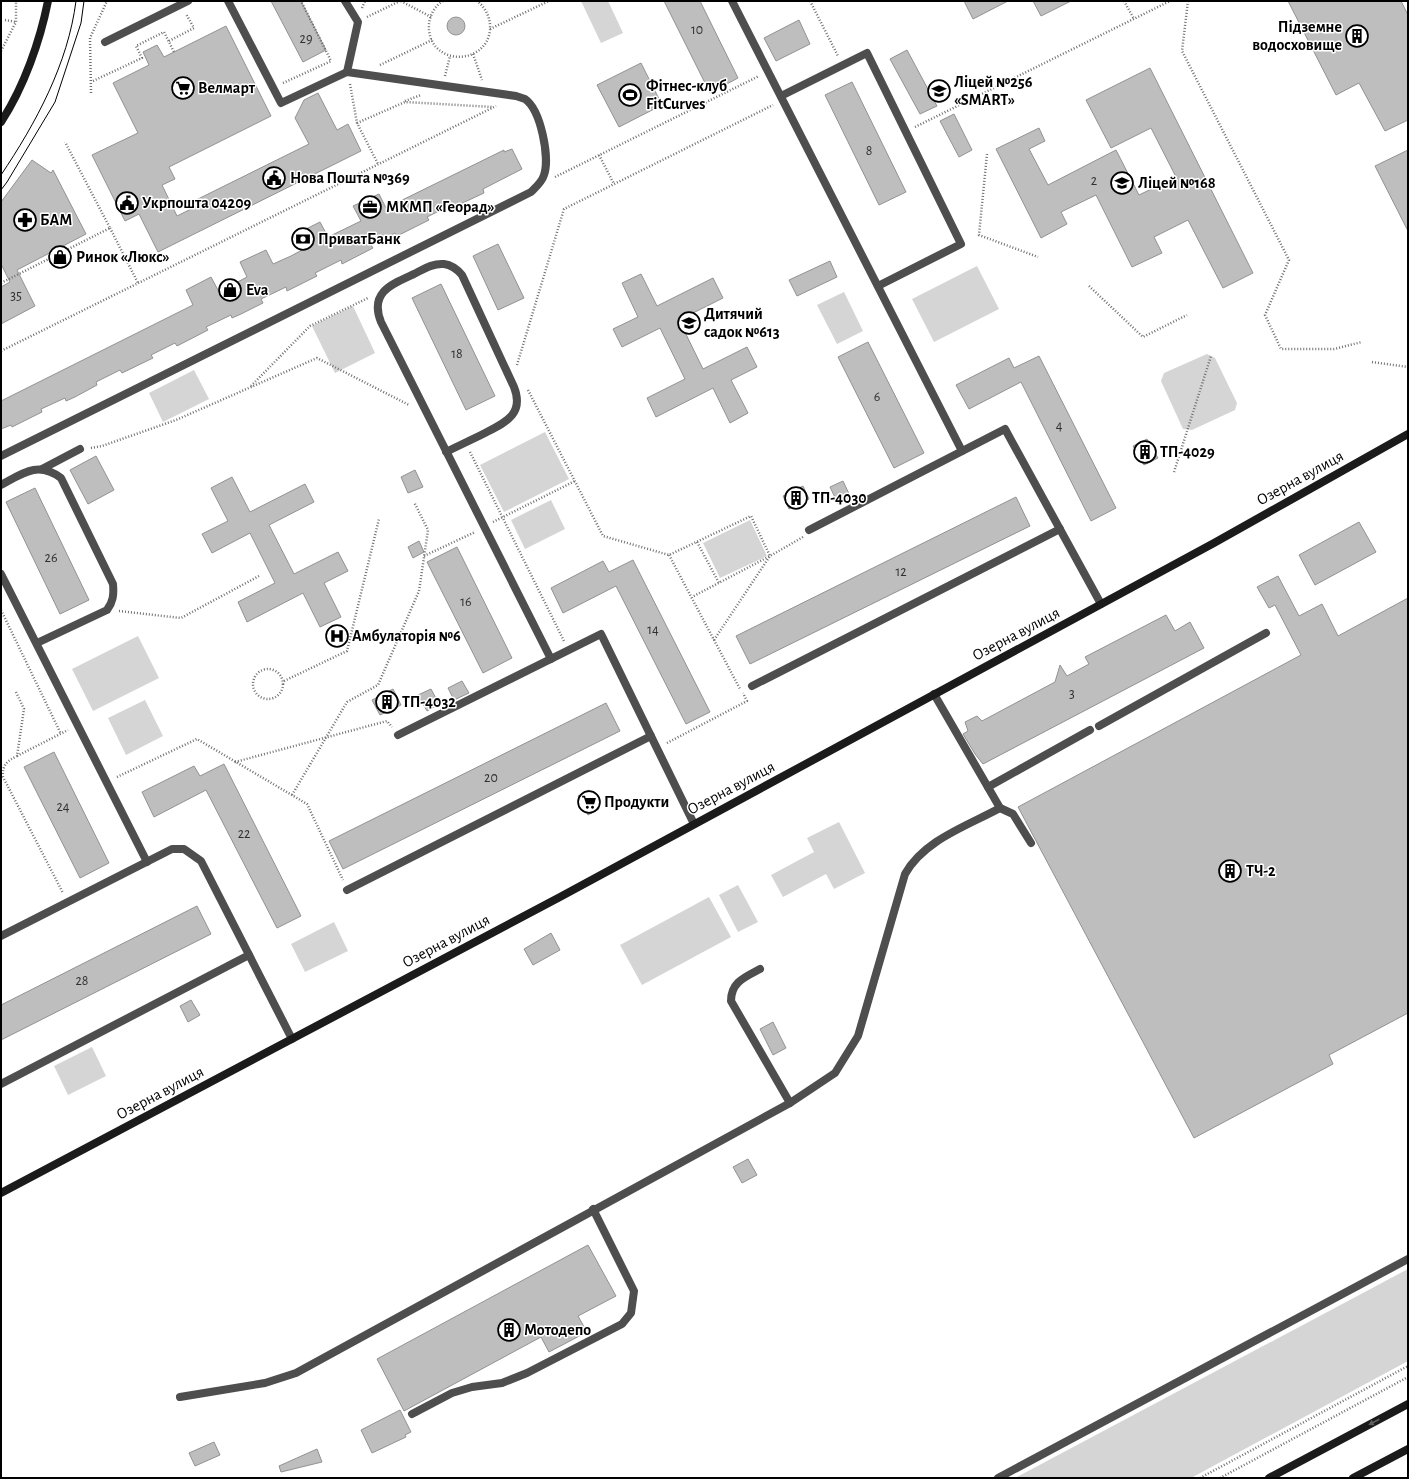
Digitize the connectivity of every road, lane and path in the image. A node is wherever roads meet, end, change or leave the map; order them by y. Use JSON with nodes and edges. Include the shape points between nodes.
{"nodes":[{"id":1,"x":16,"y":1,"type":"edge"},
{"id":2,"x":48,"y":1,"type":"edge"},
{"id":3,"x":228,"y":1,"type":"edge"},
{"id":4,"x":301,"y":1,"type":"edge"},
{"id":5,"x":345,"y":1,"type":"edge"},
{"id":6,"x":400,"y":1,"type":"edge"},
{"id":7,"x":443,"y":1,"type":"edge"},
{"id":8,"x":477,"y":1,"type":"edge"},
{"id":9,"x":549,"y":1,"type":"edge"},
{"id":10,"x":732,"y":1,"type":"edge"},
{"id":11,"x":810,"y":1,"type":"edge"},
{"id":12,"x":1124,"y":1,"type":"edge"},
{"id":13,"x":1170,"y":1,"type":"edge"},
{"id":14,"x":1188,"y":1,"type":"edge"},
{"id":15,"x":185,"y":3,"type":"edge"},
{"id":16,"x":431,"y":17,"type":"junction"},
{"id":17,"x":1134,"y":19,"type":"junction"},
{"id":18,"x":5,"y":20,"type":"dead end"},
{"id":19,"x":16,"y":22,"type":"junction"},
{"id":20,"x":358,"y":22,"type":"junction"},
{"id":21,"x":490,"y":29,"type":"junction"},
{"id":22,"x":432,"y":40,"type":"junction"},
{"id":23,"x":169,"y":41,"type":"junction"},
{"id":24,"x":105,"y":42,"type":"dead end"},
{"id":25,"x":1,"y":51,"type":"edge"},
{"id":26,"x":174,"y":52,"type":"dead end"},
{"id":27,"x":473,"y":54,"type":"junction"},
{"id":28,"x":450,"y":56,"type":"junction"},
{"id":29,"x":843,"y":65,"type":"junction"},
{"id":30,"x":347,"y":72,"type":"junction"},
{"id":31,"x":768,"y":72,"type":"junction"},
{"id":32,"x":362,"y":74,"type":"junction"},
{"id":33,"x":279,"y":77,"type":"dead end"},
{"id":34,"x":93,"y":81,"type":"dead end"},
{"id":35,"x":442,"y":85,"type":"junction"},
{"id":36,"x":486,"y":91,"type":"junction"},
{"id":37,"x":516,"y":96,"type":"junction"},
{"id":38,"x":782,"y":98,"type":"junction"},
{"id":39,"x":493,"y":107,"type":"junction"},
{"id":40,"x":1,"y":122,"type":"edge"},
{"id":41,"x":357,"y":123,"type":"junction"},
{"id":42,"x":906,"y":132,"type":"junction"},
{"id":43,"x":65,"y":142,"type":"dead end"},
{"id":44,"x":987,"y":154,"type":"dead end"},
{"id":45,"x":599,"y":155,"type":"junction"},
{"id":46,"x":378,"y":164,"type":"junction"},
{"id":47,"x":614,"y":184,"type":"junction"},
{"id":48,"x":539,"y":185,"type":"junction"},
{"id":49,"x":110,"y":228,"type":"junction"},
{"id":50,"x":1038,"y":257,"type":"dead end"},
{"id":51,"x":1,"y":283,"type":"edge"},
{"id":52,"x":138,"y":283,"type":"junction"},
{"id":53,"x":878,"y":286,"type":"junction"},
{"id":54,"x":1088,"y":286,"type":"dead end"},
{"id":55,"x":384,"y":290,"type":"junction"},
{"id":56,"x":1186,"y":315,"type":"dead end"},
{"id":57,"x":1362,"y":342,"type":"dead end"},
{"id":58,"x":1,"y":351,"type":"edge"},
{"id":59,"x":1212,"y":356,"type":"dead end"},
{"id":60,"x":1372,"y":362,"type":"dead end"},
{"id":61,"x":1408,"y":367,"type":"edge"},
{"id":62,"x":512,"y":383,"type":"junction"},
{"id":63,"x":248,"y":388,"type":"junction"},
{"id":64,"x":528,"y":389,"type":"dead end"},
{"id":65,"x":427,"y":413,"type":"junction"},
{"id":66,"x":1408,"y":434,"type":"edge"},
{"id":67,"x":465,"y":442,"type":"junction"},
{"id":68,"x":80,"y":449,"type":"joint"},
{"id":69,"x":962,"y":451,"type":"junction"},
{"id":70,"x":446,"y":452,"type":"junction"},
{"id":71,"x":1,"y":456,"type":"edge"},
{"id":72,"x":42,"y":469,"type":"junction"},
{"id":73,"x":1174,"y":472,"type":"dead end"},
{"id":74,"x":575,"y":481,"type":"junction"},
{"id":75,"x":1,"y":485,"type":"edge"},
{"id":76,"x":414,"y":502,"type":"dead end"},
{"id":77,"x":502,"y":518,"type":"junction"},
{"id":78,"x":379,"y":519,"type":"dead end"},
{"id":79,"x":484,"y":527,"type":"junction"},
{"id":80,"x":1060,"y":529,"type":"junction"},
{"id":81,"x":810,"y":530,"type":"joint"},
{"id":82,"x":697,"y":542,"type":"junction"},
{"id":83,"x":670,"y":555,"type":"junction"},
{"id":84,"x":424,"y":556,"type":"junction"},
{"id":85,"x":770,"y":556,"type":"junction"},
{"id":86,"x":1,"y":574,"type":"edge"},
{"id":87,"x":259,"y":576,"type":"dead end"},
{"id":88,"x":719,"y":583,"type":"junction"},
{"id":89,"x":692,"y":597,"type":"junction"},
{"id":90,"x":1100,"y":604,"type":"junction"},
{"id":91,"x":1,"y":610,"type":"edge"},
{"id":92,"x":107,"y":610,"type":"junction"},
{"id":93,"x":1266,"y":633,"type":"dead end"},
{"id":94,"x":714,"y":640,"type":"junction"},
{"id":95,"x":37,"y":643,"type":"junction"},
{"id":96,"x":569,"y":650,"type":"junction"},
{"id":97,"x":551,"y":659,"type":"junction"},
{"id":98,"x":284,"y":681,"type":"junction"},
{"id":99,"x":752,"y":686,"type":"dead end"},
{"id":100,"x":16,"y":692,"type":"dead end"},
{"id":101,"x":934,"y":694,"type":"junction"},
{"id":102,"x":78,"y":725,"type":"junction"},
{"id":103,"x":1099,"y":726,"type":"dead end"},
{"id":104,"x":1090,"y":730,"type":"dead end"},
{"id":105,"x":61,"y":734,"type":"junction"},
{"id":106,"x":398,"y":735,"type":"joint"},
{"id":107,"x":651,"y":736,"type":"junction"},
{"id":108,"x":326,"y":737,"type":"junction"},
{"id":109,"x":657,"y":748,"type":"junction"},
{"id":110,"x":17,"y":756,"type":"junction"},
{"id":111,"x":235,"y":762,"type":"junction"},
{"id":112,"x":107,"y":782,"type":"junction"},
{"id":113,"x":988,"y":787,"type":"junction"},
{"id":114,"x":292,"y":795,"type":"junction"},
{"id":115,"x":1000,"y":808,"type":"junction"},
{"id":116,"x":694,"y":824,"type":"junction"},
{"id":117,"x":1031,"y":843,"type":"dead end"},
{"id":118,"x":147,"y":862,"type":"junction"},
{"id":119,"x":347,"y":890,"type":"joint"},
{"id":120,"x":68,"y":902,"type":"junction"},
{"id":121,"x":1,"y":936,"type":"edge"},
{"id":122,"x":249,"y":954,"type":"junction"},
{"id":123,"x":760,"y":969,"type":"dead end"},
{"id":124,"x":292,"y":1039,"type":"junction"},
{"id":125,"x":1,"y":1084,"type":"edge"},
{"id":126,"x":790,"y":1104,"type":"junction"},
{"id":127,"x":1,"y":1194,"type":"edge"},
{"id":128,"x":593,"y":1209,"type":"junction"},
{"id":129,"x":1408,"y":1259,"type":"edge"},
{"id":130,"x":1408,"y":1366,"type":"edge"},
{"id":131,"x":1408,"y":1377,"type":"edge"},
{"id":132,"x":180,"y":1397,"type":"dead end"},
{"id":133,"x":1408,"y":1404,"type":"edge"},
{"id":134,"x":412,"y":1414,"type":"dead end"},
{"id":135,"x":1408,"y":1449,"type":"edge"},
{"id":136,"x":998,"y":1478,"type":"edge"},
{"id":137,"x":1200,"y":1478,"type":"edge"},
{"id":138,"x":1220,"y":1478,"type":"edge"},
{"id":139,"x":1269,"y":1478,"type":"edge"},
{"id":140,"x":1354,"y":1478,"type":"edge"}],
"edges":[{"from":1,"to":19,"type":"path"},
{"from":2,"to":40,"type":"street","via":[[42,31],[25,74]]},
{"from":3,"to":30,"type":"lane","via":[[281,103]]},
{"from":4,"to":33,"type":"path","via":[[331,61],[282,84]]},
{"from":5,"to":20,"type":"lane"},
{"from":6,"to":16,"type":"path"},
{"from":6,"to":20,"type":"path"},
{"from":7,"to":16,"type":"path","via":[[434,9]]},
{"from":8,"to":21,"type":"path","via":[[486,10],[490,19]]},
{"from":9,"to":21,"type":"path"},
{"from":10,"to":31,"type":"lane"},
{"from":11,"to":29,"type":"path"},
{"from":12,"to":17,"type":"path"},
{"from":13,"to":17,"type":"path"},
{"from":14,"to":57,"type":"path","via":[[1182,51],[1289,260],[1265,315],[1281,349],[1334,349]]},
{"from":15,"to":23,"type":"path","via":[[194,28]]},
{"from":15,"to":24,"type":"lane"},
{"from":16,"to":22,"type":"path"},
{"from":17,"to":42,"type":"path"},
{"from":18,"to":19,"type":"path"},
{"from":19,"to":25,"type":"path"},
{"from":20,"to":30,"type":"lane"},
{"from":21,"to":27,"type":"path","via":[[488,40]]},
{"from":22,"to":28,"type":"path"},
{"from":22,"to":32,"type":"path"},
{"from":23,"to":26,"type":"path"},
{"from":23,"to":34,"type":"path","via":[[164,32],[136,46],[142,58]]},
{"from":27,"to":28,"type":"path"},
{"from":27,"to":36,"type":"path"},
{"from":28,"to":35,"type":"path"},
{"from":29,"to":38,"type":"lane"},
{"from":29,"to":42,"type":"lane","via":[[866,53]]},
{"from":30,"to":32,"type":"lane"},
{"from":30,"to":41,"type":"path"},
{"from":31,"to":38,"type":"lane"},
{"from":31,"to":45,"type":"path"},
{"from":32,"to":35,"type":"lane"},
{"from":35,"to":36,"type":"lane"},
{"from":36,"to":37,"type":"lane"},
{"from":37,"to":39,"type":"path"},
{"from":37,"to":48,"type":"lane","via":[[525,99],[536,112],[540,124],[546,164]]},
{"from":38,"to":47,"type":"path"},
{"from":38,"to":53,"type":"lane"},
{"from":39,"to":41,"type":"path","via":[[405,102]]},
{"from":39,"to":46,"type":"path"},
{"from":41,"to":46,"type":"path"},
{"from":42,"to":53,"type":"lane","via":[[962,244]]},
{"from":43,"to":49,"type":"path"},
{"from":44,"to":50,"type":"path","via":[[979,235]]},
{"from":45,"to":47,"type":"path"},
{"from":45,"to":48,"type":"path"},
{"from":46,"to":52,"type":"path"},
{"from":47,"to":62,"type":"path","via":[[564,209]]},
{"from":48,"to":71,"type":"lane","via":[[531,192]]},
{"from":49,"to":51,"type":"path"},
{"from":49,"to":52,"type":"path"},
{"from":52,"to":58,"type":"path"},
{"from":53,"to":69,"type":"lane"},
{"from":54,"to":56,"type":"path","via":[[1143,337]]},
{"from":55,"to":62,"type":"lane","via":[[391,284],[434,264],[450,265],[457,269]]},
{"from":55,"to":63,"type":"path","via":[[310,326]]},
{"from":55,"to":65,"type":"lane","via":[[380,297],[378,314]]},
{"from":59,"to":73,"type":"path"},
{"from":60,"to":61,"type":"path"},
{"from":62,"to":67,"type":"lane","via":[[518,402],[511,417]]},
{"from":63,"to":65,"type":"path","via":[[317,358]]},
{"from":63,"to":68,"type":"path","via":[[176,420],[102,446]]},
{"from":64,"to":74,"type":"path"},
{"from":65,"to":70,"type":"lane"},
{"from":66,"to":90,"type":"street","name":"Озерна вулиця"},
{"from":67,"to":70,"type":"lane"},
{"from":67,"to":77,"type":"path"},
{"from":68,"to":72,"type":"lane"},
{"from":69,"to":80,"type":"lane","via":[[1005,429]]},
{"from":69,"to":81,"type":"lane"},
{"from":70,"to":79,"type":"lane"},
{"from":72,"to":75,"type":"lane","via":[[30,470]]},
{"from":72,"to":92,"type":"lane","via":[[52,471],[61,478],[113,584],[112,603]]},
{"from":74,"to":77,"type":"path"},
{"from":74,"to":83,"type":"path","via":[[603,536]]},
{"from":76,"to":84,"type":"path","via":[[428,530]]},
{"from":77,"to":79,"type":"path"},
{"from":77,"to":96,"type":"path"},
{"from":78,"to":98,"type":"path","via":[[347,651]]},
{"from":79,"to":84,"type":"path"},
{"from":79,"to":97,"type":"lane"},
{"from":80,"to":90,"type":"lane"},
{"from":80,"to":99,"type":"lane"},
{"from":81,"to":85,"type":"path","via":[[805,536]]},
{"from":82,"to":83,"type":"path"},
{"from":82,"to":85,"type":"path","via":[[751,516]]},
{"from":82,"to":88,"type":"path"},
{"from":83,"to":89,"type":"path"},
{"from":84,"to":108,"type":"path","via":[[419,591],[378,685],[347,702]]},
{"from":85,"to":88,"type":"path"},
{"from":85,"to":94,"type":"path"},
{"from":86,"to":95,"type":"lane"},
{"from":87,"to":92,"type":"path","via":[[181,618]]},
{"from":88,"to":89,"type":"path"},
{"from":89,"to":94,"type":"path"},
{"from":90,"to":101,"type":"street","name":"Озерна вулиця"},
{"from":91,"to":105,"type":"path"},
{"from":92,"to":95,"type":"lane"},
{"from":93,"to":103,"type":"lane"},
{"from":94,"to":109,"type":"path","via":[[747,701]]},
{"from":95,"to":102,"type":"lane"},
{"from":96,"to":97,"type":"lane"},
{"from":96,"to":107,"type":"lane","via":[[601,634]]},
{"from":97,"to":106,"type":"lane"},
{"from":98,"to":98,"type":"path","via":[[275,670],[266,668],[254,677],[253,687],[263,698],[273,698],[282,691]]},
{"from":100,"to":110,"type":"path","via":[[24,709]]},
{"from":101,"to":113,"type":"lane"},
{"from":101,"to":116,"type":"street","name":"Озерна вулиця"},
{"from":102,"to":105,"type":"path"},
{"from":102,"to":112,"type":"lane"},
{"from":104,"to":113,"type":"lane"},
{"from":105,"to":110,"type":"path"},
{"from":106,"to":108,"type":"path","via":[[387,721]]},
{"from":107,"to":109,"type":"lane"},
{"from":107,"to":119,"type":"lane"},
{"from":108,"to":111,"type":"path"},
{"from":108,"to":114,"type":"path"},
{"from":109,"to":116,"type":"lane"},
{"from":110,"to":120,"type":"path","via":[[6,762],[2,770],[3,777]]},
{"from":111,"to":112,"type":"path","via":[[197,738]]},
{"from":111,"to":114,"type":"path"},
{"from":112,"to":118,"type":"lane"},
{"from":113,"to":115,"type":"lane"},
{"from":114,"to":119,"type":"path","via":[[307,804]]},
{"from":115,"to":117,"type":"lane","via":[[1013,814]]},
{"from":115,"to":126,"type":"lane","via":[[930,846],[910,865],[905,874],[858,1036],[835,1073]]},
{"from":116,"to":124,"type":"street","name":"Озерна вулиця"},
{"from":118,"to":120,"type":"lane"},
{"from":118,"to":122,"type":"lane","via":[[172,849],[184,849],[201,861]]},
{"from":120,"to":121,"type":"lane"},
{"from":122,"to":124,"type":"lane"},
{"from":122,"to":125,"type":"lane"},
{"from":123,"to":126,"type":"lane","via":[[739,980],[731,993],[731,1001]]},
{"from":124,"to":127,"type":"street","name":"Озерна вулиця"},
{"from":126,"to":128,"type":"lane"},
{"from":128,"to":132,"type":"lane","via":[[296,1373],[265,1383]]},
{"from":128,"to":134,"type":"lane","via":[[634,1291],[631,1313],[622,1324],[527,1373],[502,1383],[452,1393]]},
{"from":129,"to":136,"type":"lane"},
{"from":130,"to":137,"type":"path"},
{"from":131,"to":138,"type":"path"},
{"from":133,"to":139,"type":"street","one_way":true},
{"from":135,"to":140,"type":"street"}]}
